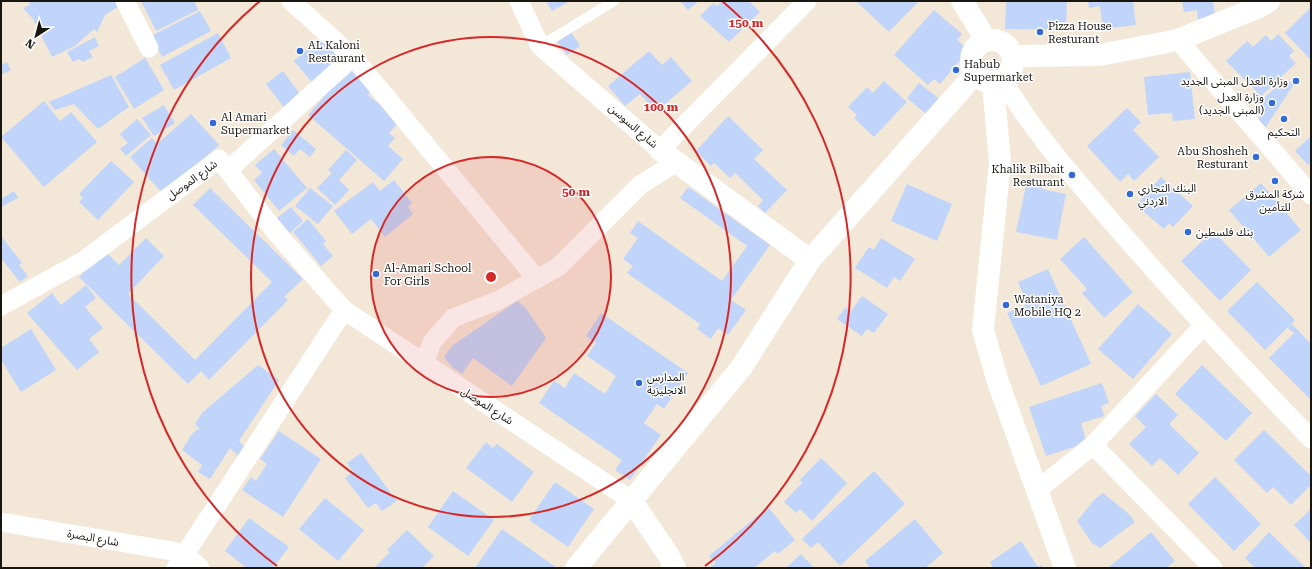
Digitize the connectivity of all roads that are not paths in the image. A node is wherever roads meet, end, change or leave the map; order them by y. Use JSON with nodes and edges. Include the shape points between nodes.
{"nodes":[{"id":1,"x":125,"y":1,"type":"edge"},
{"id":2,"x":291,"y":1,"type":"edge"},
{"id":3,"x":519,"y":1,"type":"edge"},
{"id":4,"x":614,"y":1,"type":"edge"},
{"id":5,"x":807,"y":1,"type":"edge"},
{"id":6,"x":962,"y":1,"type":"edge"},
{"id":7,"x":1269,"y":1,"type":"edge"},
{"id":8,"x":1178,"y":40,"type":"junction"},
{"id":9,"x":985,"y":41,"type":"junction"},
{"id":10,"x":540,"y":46,"type":"junction"},
{"id":11,"x":149,"y":48,"type":"dead end"},
{"id":12,"x":1014,"y":56,"type":"junction"},
{"id":13,"x":353,"y":57,"type":"junction"},
{"id":14,"x":990,"y":79,"type":"junction"},
{"id":15,"x":669,"y":156,"type":"junction"},
{"id":16,"x":228,"y":170,"type":"junction"},
{"id":17,"x":1311,"y":195,"type":"edge"},
{"id":18,"x":810,"y":260,"type":"junction"},
{"id":19,"x":536,"y":278,"type":"junction"},
{"id":20,"x":1,"y":306,"type":"edge"},
{"id":21,"x":344,"y":310,"type":"junction"},
{"id":22,"x":1203,"y":326,"type":"junction"},
{"id":23,"x":424,"y":364,"type":"junction"},
{"id":24,"x":1311,"y":439,"type":"edge"},
{"id":25,"x":1093,"y":444,"type":"junction"},
{"id":26,"x":1036,"y":491,"type":"junction"},
{"id":27,"x":631,"y":500,"type":"junction"},
{"id":28,"x":1,"y":522,"type":"edge"},
{"id":29,"x":180,"y":561,"type":"edge"},
{"id":30,"x":200,"y":568,"type":"edge"},
{"id":31,"x":576,"y":568,"type":"edge"},
{"id":32,"x":675,"y":568,"type":"edge"},
{"id":33,"x":1065,"y":568,"type":"edge"},
{"id":34,"x":1214,"y":568,"type":"edge"}],
"edges":[{"from":1,"to":11,"type":"street"},
{"from":2,"to":13,"type":"street"},
{"from":3,"to":10,"type":"street","name":"شارع السوسن"},
{"from":4,"to":10,"type":"lane"},
{"from":5,"to":15,"type":"street","name":"شارع السوسن"},
{"from":6,"to":9,"type":"street"},
{"from":7,"to":8,"type":"street"},
{"from":8,"to":12,"type":"street","via":[[1100,55]]},
{"from":8,"to":17,"type":"street"},
{"from":9,"to":12,"type":"street","via":[[999,40],[1006,44]]},
{"from":9,"to":14,"type":"street","via":[[979,44],[971,62]]},
{"from":10,"to":15,"type":"street","name":"شارع السوسن"},
{"from":12,"to":14,"type":"street","via":[[1012,70]]},
{"from":13,"to":16,"type":"street"},
{"from":13,"to":19,"type":"street"},
{"from":14,"to":18,"type":"street"},
{"from":14,"to":22,"type":"street","via":[[1021,110],[1072,175]]},
{"from":14,"to":26,"type":"street","via":[[1000,162],[984,330],[998,382]]},
{"from":15,"to":18,"type":"street"},
{"from":15,"to":19,"type":"street","via":[[558,267]]},
{"from":16,"to":20,"type":"street","name":"شارع الموصل","via":[[219,159],[83,262]]},
{"from":16,"to":21,"type":"street","name":"شارع الموصل","via":[[279,236]]},
{"from":18,"to":27,"type":"street","via":[[740,368]]},
{"from":19,"to":23,"type":"street","via":[[499,300],[453,318],[432,342]]},
{"from":21,"to":23,"type":"street","name":"شارع الموصل"},
{"from":21,"to":29,"type":"street"},
{"from":22,"to":24,"type":"street"},
{"from":22,"to":25,"type":"street"},
{"from":23,"to":27,"type":"street","name":"شارع الموصل"},
{"from":25,"to":26,"type":"street"},
{"from":25,"to":34,"type":"street"},
{"from":26,"to":33,"type":"street"},
{"from":27,"to":31,"type":"street"},
{"from":27,"to":32,"type":"street"},
{"from":28,"to":29,"type":"street","name":"شارع البصرة"},
{"from":29,"to":30,"type":"street"}]}
